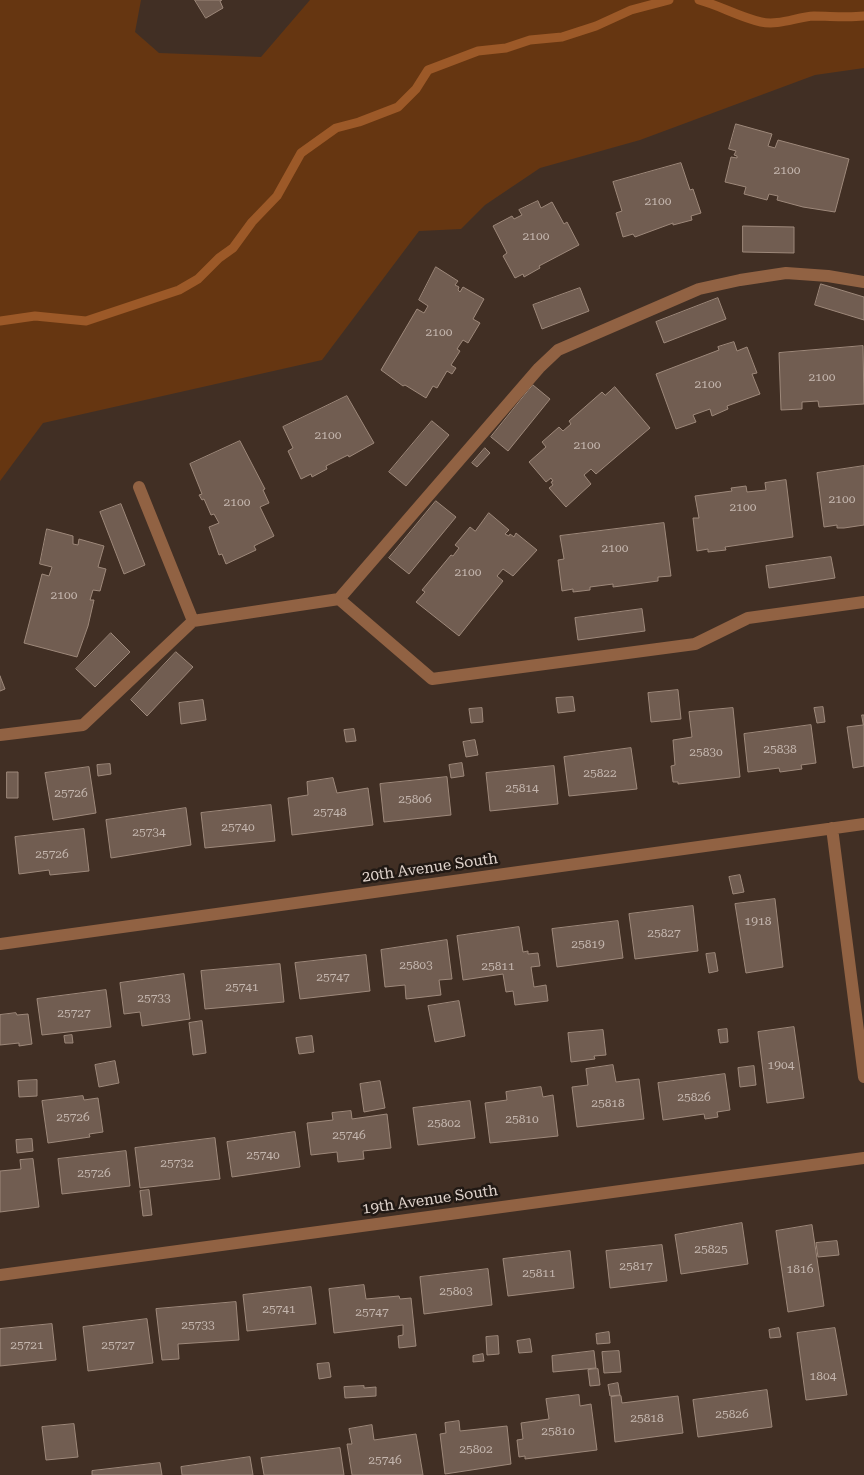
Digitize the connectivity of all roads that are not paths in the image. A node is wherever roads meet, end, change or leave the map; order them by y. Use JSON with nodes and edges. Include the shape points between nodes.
{"nodes":[{"id":1,"x":864,"y":282,"type":"edge"},
{"id":2,"x":139,"y":487,"type":"dead end"},
{"id":3,"x":339,"y":599,"type":"junction"},
{"id":4,"x":864,"y":602,"type":"edge"},
{"id":5,"x":193,"y":621,"type":"junction"},
{"id":6,"x":0,"y":735,"type":"edge"},
{"id":7,"x":864,"y":824,"type":"edge"},
{"id":8,"x":832,"y":828,"type":"junction"},
{"id":9,"x":0,"y":944,"type":"edge"},
{"id":10,"x":864,"y":1077,"type":"edge"},
{"id":11,"x":864,"y":1158,"type":"edge"},
{"id":12,"x":0,"y":1275,"type":"edge"}],
"edges":[{"from":1,"to":3,"type":"street","via":[[786,273],[715,285],[558,350],[532,375]]},
{"from":2,"to":5,"type":"street"},
{"from":3,"to":4,"type":"street","via":[[432,679],[695,644],[748,618]]},
{"from":3,"to":5,"type":"street"},
{"from":5,"to":6,"type":"street","via":[[83,725]]},
{"from":7,"to":8,"type":"street","name":"20th Avenue South"},
{"from":8,"to":9,"type":"street","name":"20th Avenue South"},
{"from":8,"to":10,"type":"street"},
{"from":11,"to":12,"type":"street","name":"19th Avenue South"}]}
